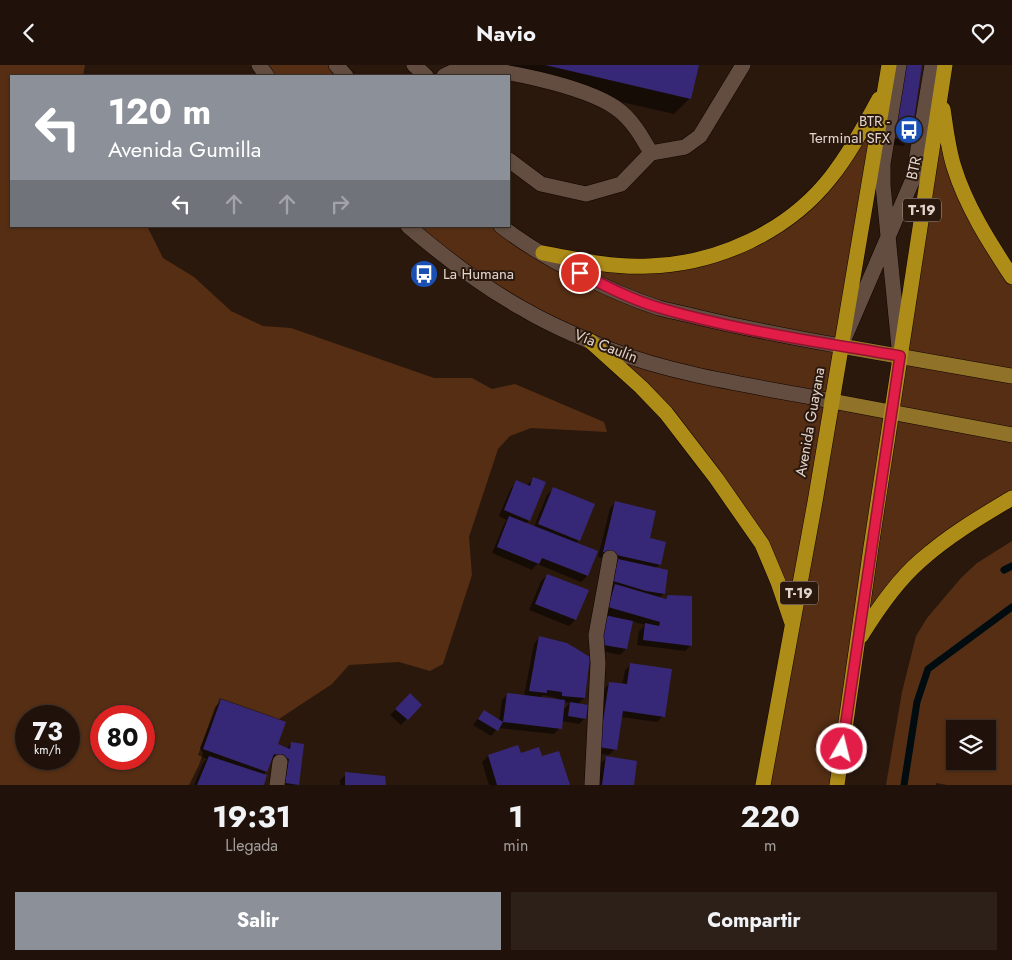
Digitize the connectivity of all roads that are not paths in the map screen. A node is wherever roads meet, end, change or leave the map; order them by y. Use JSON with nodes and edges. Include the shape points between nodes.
{"nodes":[{"id":1,"x":336,"y":65,"type":"edge"},
{"id":2,"x":414,"y":65,"type":"edge"},
{"id":3,"x":742,"y":65,"type":"edge"},
{"id":4,"x":889,"y":65,"type":"edge"},
{"id":5,"x":899,"y":65,"type":"edge"},
{"id":6,"x":932,"y":65,"type":"edge"},
{"id":7,"x":945,"y":65,"type":"edge"},
{"id":8,"x":345,"y":75,"type":"edge"},
{"id":9,"x":425,"y":75,"type":"edge"},
{"id":10,"x":447,"y":75,"type":"edge"},
{"id":11,"x":885,"y":89,"type":"junction"},
{"id":12,"x":940,"y":93,"type":"junction"},
{"id":13,"x":651,"y":153,"type":"junction"},
{"id":14,"x":510,"y":160,"type":"edge"},
{"id":15,"x":409,"y":227,"type":"edge"},
{"id":16,"x":503,"y":227,"type":"edge"},
{"id":17,"x":888,"y":238,"type":"junction"},
{"id":18,"x":543,"y":253,"type":"junction"},
{"id":19,"x":1012,"y":277,"type":"edge"},
{"id":20,"x":590,"y":341,"type":"junction"},
{"id":21,"x":841,"y":346,"type":"junction"},
{"id":22,"x":900,"y":356,"type":"junction"},
{"id":23,"x":1012,"y":376,"type":"edge"},
{"id":24,"x":832,"y":401,"type":"junction"},
{"id":25,"x":891,"y":412,"type":"junction"},
{"id":26,"x":1012,"y":435,"type":"edge"},
{"id":27,"x":1012,"y":498,"type":"edge"},
{"id":28,"x":610,"y":558,"type":"dead end"},
{"id":29,"x":793,"y":626,"type":"junction"},
{"id":30,"x":857,"y":641,"type":"junction"},
{"id":31,"x":280,"y":761,"type":"dead end"},
{"id":32,"x":277,"y":785,"type":"edge"},
{"id":33,"x":592,"y":785,"type":"edge"},
{"id":34,"x":763,"y":785,"type":"edge"},
{"id":35,"x":837,"y":785,"type":"edge"}],
"edges":[{"from":1,"to":8,"type":"street"},
{"from":2,"to":9,"type":"street"},
{"from":3,"to":13,"type":"street","via":[[700,136],[685,147]]},
{"from":4,"to":11,"type":"highway","name":"Avenida Guayana","number":"T-19"},
{"from":5,"to":17,"type":"street","name":"BTR","via":[[883,164]]},
{"from":6,"to":17,"type":"street","name":"BTR","via":[[913,179]]},
{"from":7,"to":12,"type":"highway","number":"T-19"},
{"from":10,"to":13,"type":"street","via":[[481,69],[536,78],[583,92],[617,108],[638,131]]},
{"from":11,"to":18,"type":"highway","via":[[831,178],[811,199],[751,241],[682,264],[647,267]]},
{"from":11,"to":21,"type":"highway","name":"Avenida Guayana","number":"T-19"},
{"from":12,"to":19,"type":"highway","via":[[953,165],[982,229]]},
{"from":12,"to":22,"type":"highway","number":"T-19"},
{"from":13,"to":14,"type":"street","via":[[621,184],[586,195],[541,184]]},
{"from":15,"to":20,"type":"street","name":"Vía Caulín","via":[[455,264],[525,311]]},
{"from":16,"to":18,"type":"street"},
{"from":17,"to":21,"type":"street","name":"BTR"},
{"from":17,"to":22,"type":"street","name":"BTR"},
{"from":18,"to":21,"type":"street","via":[[620,293],[660,308],[746,329]]},
{"from":20,"to":24,"type":"street","name":"Vía Caulín","via":[[698,375]]},
{"from":20,"to":29,"type":"highway","via":[[666,413],[716,478],[762,544]]},
{"from":21,"to":22,"type":"main road"},
{"from":21,"to":24,"type":"highway","name":"Avenida Guayana","number":"T-19"},
{"from":22,"to":23,"type":"main road"},
{"from":22,"to":25,"type":"highway","number":"T-19"},
{"from":24,"to":25,"type":"main road"},
{"from":24,"to":29,"type":"highway","name":"Avenida Guayana","number":"T-19"},
{"from":25,"to":26,"type":"main road"},
{"from":25,"to":30,"type":"highway","number":"T-19"},
{"from":27,"to":30,"type":"highway","via":[[948,538],[918,562]]},
{"from":28,"to":33,"type":"street","via":[[596,635],[598,663]]},
{"from":29,"to":34,"type":"highway","name":"Avenida Guayana","number":"T-19"},
{"from":30,"to":35,"type":"highway","number":"T-19"},
{"from":31,"to":32,"type":"street"}]}
